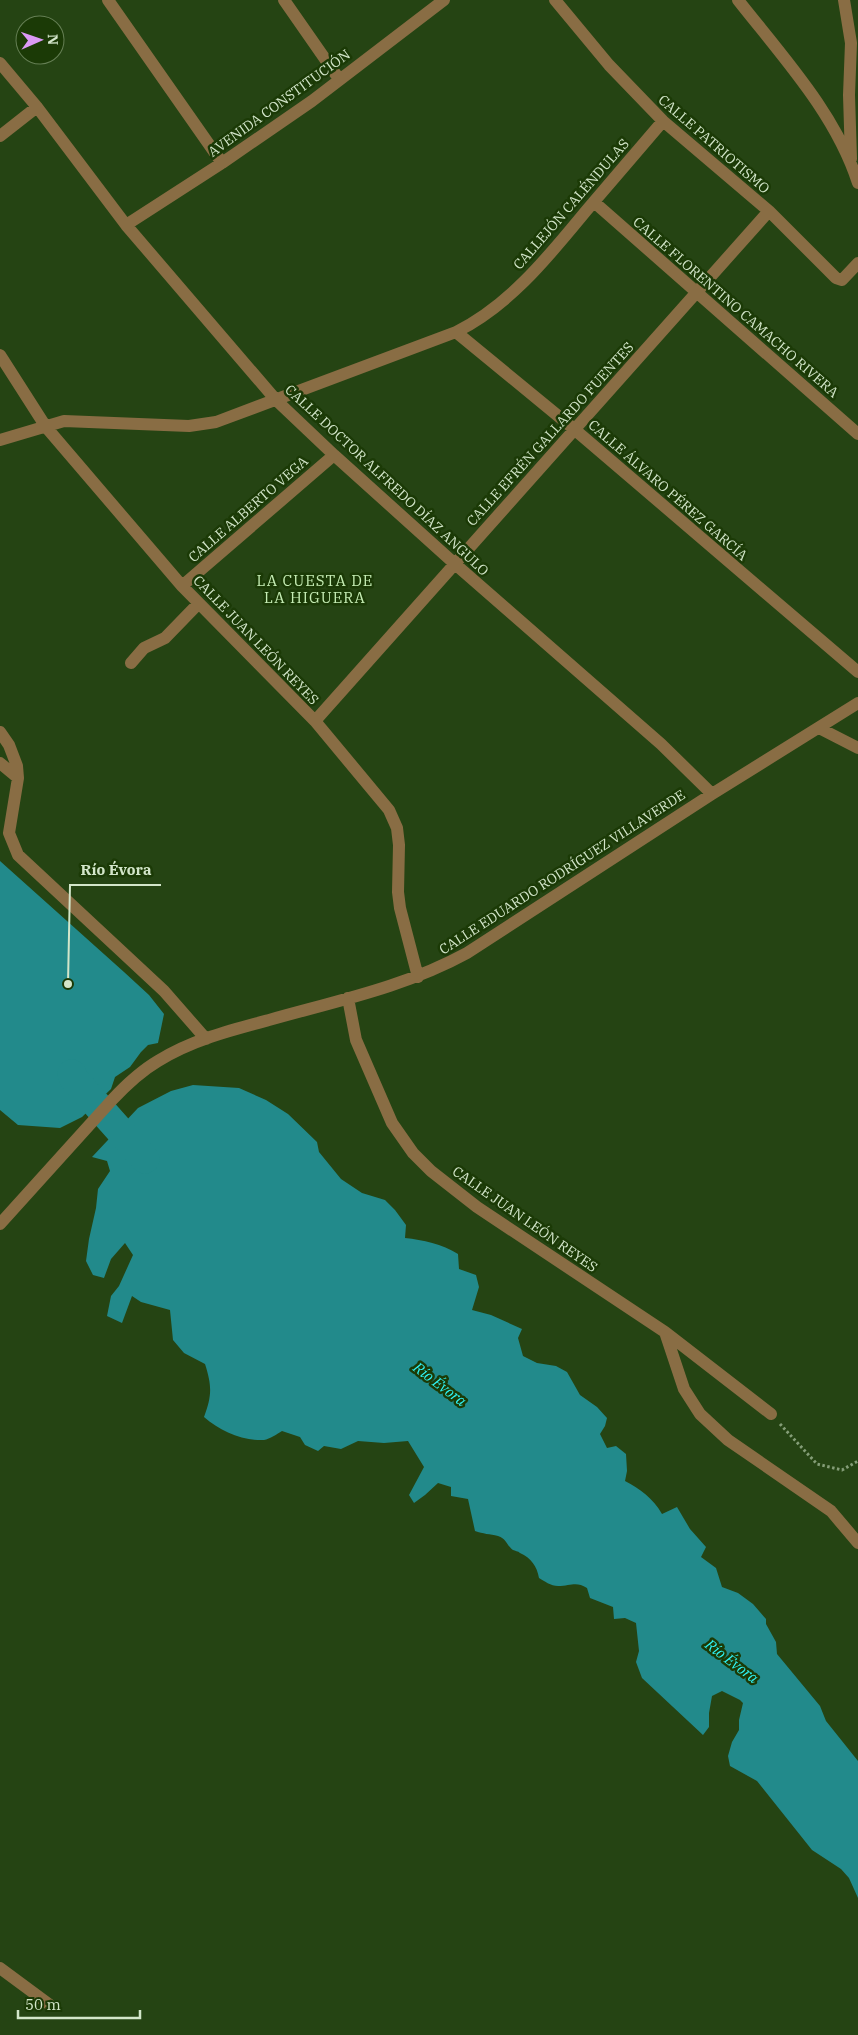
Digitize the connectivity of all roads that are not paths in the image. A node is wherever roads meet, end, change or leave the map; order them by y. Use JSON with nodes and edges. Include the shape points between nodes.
{"nodes":[{"id":1,"x":108,"y":0,"type":"edge"},
{"id":2,"x":284,"y":0,"type":"edge"},
{"id":3,"x":444,"y":0,"type":"edge"},
{"id":4,"x":555,"y":0,"type":"edge"},
{"id":5,"x":738,"y":0,"type":"edge"},
{"id":6,"x":844,"y":0,"type":"edge"},
{"id":7,"x":0,"y":63,"type":"edge"},
{"id":8,"x":339,"y":79,"type":"junction"},
{"id":9,"x":37,"y":107,"type":"junction"},
{"id":10,"x":663,"y":121,"type":"junction"},
{"id":11,"x":0,"y":136,"type":"edge"},
{"id":12,"x":851,"y":160,"type":"junction"},
{"id":13,"x":222,"y":163,"type":"junction"},
{"id":14,"x":858,"y":183,"type":"edge"},
{"id":15,"x":594,"y":202,"type":"junction"},
{"id":16,"x":769,"y":211,"type":"junction"},
{"id":17,"x":126,"y":225,"type":"junction"},
{"id":18,"x":858,"y":264,"type":"edge"},
{"id":19,"x":696,"y":292,"type":"junction"},
{"id":20,"x":456,"y":332,"type":"junction"},
{"id":21,"x":0,"y":355,"type":"edge"},
{"id":22,"x":276,"y":400,"type":"junction"},
{"id":23,"x":46,"y":428,"type":"junction"},
{"id":24,"x":574,"y":429,"type":"junction"},
{"id":25,"x":858,"y":434,"type":"edge"},
{"id":26,"x":0,"y":440,"type":"edge"},
{"id":27,"x":334,"y":455,"type":"junction"},
{"id":28,"x":455,"y":564,"type":"junction"},
{"id":29,"x":182,"y":586,"type":"junction"},
{"id":30,"x":198,"y":604,"type":"junction"},
{"id":31,"x":131,"y":663,"type":"dead end"},
{"id":32,"x":858,"y":672,"type":"edge"},
{"id":33,"x":858,"y":703,"type":"edge"},
{"id":34,"x":315,"y":721,"type":"junction"},
{"id":35,"x":820,"y":728,"type":"junction"},
{"id":36,"x":0,"y":732,"type":"edge"},
{"id":37,"x":858,"y":748,"type":"edge"},
{"id":38,"x":0,"y":763,"type":"edge"},
{"id":39,"x":18,"y":778,"type":"junction"},
{"id":40,"x":712,"y":794,"type":"junction"},
{"id":41,"x":418,"y":977,"type":"junction"},
{"id":42,"x":348,"y":998,"type":"junction"},
{"id":43,"x":206,"y":1039,"type":"junction"},
{"id":44,"x":0,"y":1224,"type":"edge"},
{"id":45,"x":665,"y":1332,"type":"junction"},
{"id":46,"x":771,"y":1414,"type":"road end"},
{"id":47,"x":858,"y":1543,"type":"edge"},
{"id":48,"x":0,"y":1968,"type":"edge"},
{"id":49,"x":50,"y":2005,"type":"dead end"}],
"edges":[{"from":1,"to":13,"type":"street"},
{"from":2,"to":8,"type":"street"},
{"from":3,"to":8,"type":"street","name":"AVENIDA CONSTITUCIÓN"},
{"from":4,"to":10,"type":"street","name":"CALLE PATRIOTISMO","via":[[609,65]]},
{"from":5,"to":12,"type":"street","via":[[813,96]]},
{"from":6,"to":12,"type":"street","via":[[851,43]]},
{"from":7,"to":9,"type":"street","name":"CALLE DOCTOR ALFREDO DÍAZ ANGULO"},
{"from":8,"to":13,"type":"street","name":"AVENIDA CONSTITUCIÓN"},
{"from":9,"to":11,"type":"street"},
{"from":9,"to":17,"type":"street","name":"CALLE DOCTOR ALFREDO DÍAZ ANGULO"},
{"from":10,"to":15,"type":"street","name":"CALLEJÓN CALÉNDULAS"},
{"from":10,"to":16,"type":"street","name":"CALLE PATRIOTISMO"},
{"from":12,"to":14,"type":"street"},
{"from":13,"to":17,"type":"street","name":"AVENIDA CONSTITUCIÓN"},
{"from":15,"to":19,"type":"street","name":"CALLE FLORENTINO CAMACHO RIVERA"},
{"from":15,"to":20,"type":"street","name":"CALLEJÓN CALÉNDULAS","via":[[527,280],[486,314]]},
{"from":16,"to":18,"type":"street","name":"CALLE PATRIOTISMO","via":[[836,278],[841,280]]},
{"from":16,"to":19,"type":"street","name":"CALLE EFRÉN GALLARDO FUENTES"},
{"from":17,"to":22,"type":"street","name":"CALLE DOCTOR ALFREDO DÍAZ ANGULO"},
{"from":19,"to":24,"type":"street","name":"CALLE EFRÉN GALLARDO FUENTES"},
{"from":19,"to":25,"type":"street","name":"CALLE FLORENTINO CAMACHO RIVERA"},
{"from":20,"to":22,"type":"street","name":"CALLEJÓN CALÉNDULAS"},
{"from":20,"to":24,"type":"street","name":"CALLE ÁLVARO PÉREZ GARCÍA"},
{"from":21,"to":23,"type":"street","name":"CALLE JUAN LEÓN REYES"},
{"from":22,"to":23,"type":"street","name":"CALLEJÓN CALÉNDULAS","via":[[222,420],[189,426],[64,421]]},
{"from":22,"to":27,"type":"street","name":"CALLE DOCTOR ALFREDO DÍAZ ANGULO"},
{"from":23,"to":26,"type":"street","name":"CALLEJÓN CALÉNDULAS"},
{"from":23,"to":29,"type":"street","name":"CALLE JUAN LEÓN REYES"},
{"from":24,"to":28,"type":"street","name":"CALLE EFRÉN GALLARDO FUENTES"},
{"from":24,"to":32,"type":"street","name":"CALLE ÁLVARO PÉREZ GARCÍA"},
{"from":27,"to":28,"type":"street","name":"CALLE DOCTOR ALFREDO DÍAZ ANGULO"},
{"from":27,"to":29,"type":"street","name":"CALLE ALBERTO VEGA"},
{"from":28,"to":34,"type":"street","name":"CALLE EFRÉN GALLARDO FUENTES"},
{"from":28,"to":40,"type":"street","name":"CALLE DOCTOR ALFREDO DÍAZ ANGULO","via":[[661,744]]},
{"from":29,"to":30,"type":"street","name":"CALLE JUAN LEÓN REYES"},
{"from":30,"to":31,"type":"street","via":[[165,638],[144,648]]},
{"from":30,"to":34,"type":"street","name":"CALLE JUAN LEÓN REYES"},
{"from":33,"to":35,"type":"street","name":"CALLE EDUARDO RODRÍGUEZ VILLAVERDE"},
{"from":34,"to":41,"type":"street","name":"CALLE JUAN LEÓN REYES","via":[[394,819],[399,845],[400,908]]},
{"from":35,"to":37,"type":"street"},
{"from":35,"to":40,"type":"street","name":"CALLE EDUARDO RODRÍGUEZ VILLAVERDE"},
{"from":36,"to":39,"type":"street","via":[[15,756]]},
{"from":38,"to":39,"type":"street"},
{"from":39,"to":43,"type":"street","via":[[9,833],[18,856],[164,991]]},
{"from":40,"to":41,"type":"street","name":"CALLE EDUARDO RODRÍGUEZ VILLAVERDE","via":[[467,953]]},
{"from":41,"to":42,"type":"street","name":"CALLE EDUARDO RODRÍGUEZ VILLAVERDE"},
{"from":42,"to":43,"type":"street","name":"CALLE EDUARDO RODRÍGUEZ VILLAVERDE"},
{"from":42,"to":45,"type":"street","name":"CALLE JUAN LEÓN REYES","via":[[356,1040],[376,1090],[392,1123],[413,1153],[477,1207]]},
{"from":43,"to":44,"type":"street","name":"CALLE EDUARDO RODRÍGUEZ VILLAVERDE","via":[[157,1061],[130,1081]]},
{"from":45,"to":46,"type":"street","name":"CALLE JUAN LEÓN REYES"},
{"from":45,"to":47,"type":"street","via":[[684,1389],[700,1414],[728,1440],[831,1511]]},
{"from":48,"to":49,"type":"street"}]}
